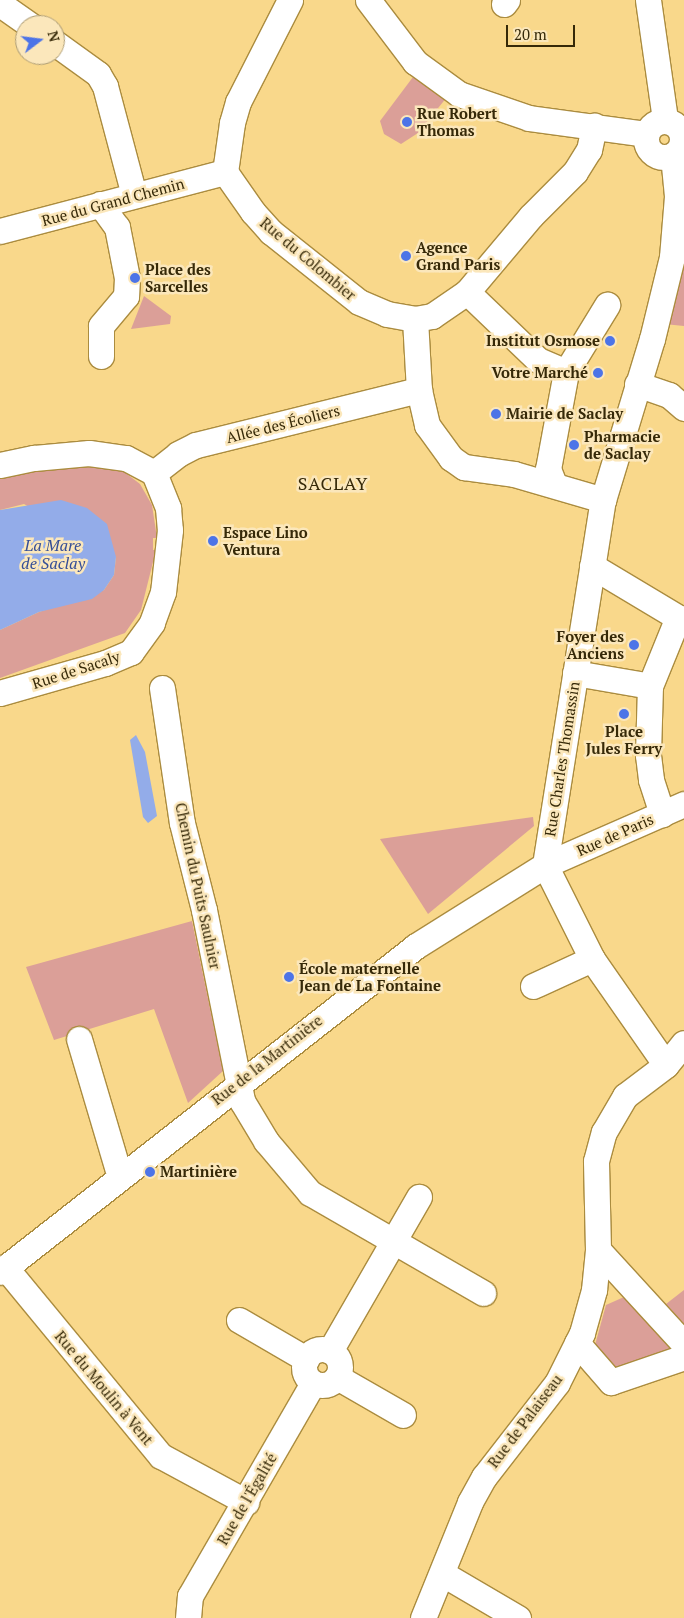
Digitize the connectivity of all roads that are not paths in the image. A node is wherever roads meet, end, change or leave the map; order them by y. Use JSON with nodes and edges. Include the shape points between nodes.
{"nodes":[{"id":1,"x":290,"y":0,"type":"edge"},
{"id":2,"x":368,"y":0,"type":"edge"},
{"id":3,"x":648,"y":0,"type":"edge"},
{"id":4,"x":0,"y":4,"type":"edge"},
{"id":5,"x":16,"y":15,"type":"edge"},
{"id":6,"x":65,"y":50,"type":"edge"},
{"id":7,"x":668,"y":122,"type":"edge"},
{"id":8,"x":594,"y":126,"type":"junction"},
{"id":9,"x":225,"y":172,"type":"junction"},
{"id":10,"x":134,"y":195,"type":"junction"},
{"id":11,"x":100,"y":204,"type":"junction"},
{"id":12,"x":0,"y":231,"type":"edge"},
{"id":13,"x":467,"y":292,"type":"junction"},
{"id":14,"x":607,"y":305,"type":"dead end"},
{"id":15,"x":415,"y":319,"type":"junction"},
{"id":16,"x":102,"y":356,"type":"dead end"},
{"id":17,"x":566,"y":372,"type":"junction"},
{"id":18,"x":637,"y":384,"type":"junction"},
{"id":19,"x":419,"y":390,"type":"junction"},
{"id":20,"x":684,"y":408,"type":"edge"},
{"id":21,"x":0,"y":465,"type":"edge"},
{"id":22,"x":154,"y":473,"type":"junction"},
{"id":23,"x":554,"y":484,"type":"junction"},
{"id":24,"x":603,"y":500,"type":"junction"},
{"id":25,"x":592,"y":566,"type":"junction"},
{"id":26,"x":681,"y":619,"type":"edge"},
{"id":27,"x":576,"y":673,"type":"junction"},
{"id":28,"x":650,"y":686,"type":"junction"},
{"id":29,"x":162,"y":688,"type":"dead end"},
{"id":30,"x":0,"y":693,"type":"edge"},
{"id":31,"x":673,"y":809,"type":"edge"},
{"id":32,"x":545,"y":865,"type":"junction"},
{"id":33,"x":592,"y":959,"type":"junction"},
{"id":34,"x":533,"y":986,"type":"dead end"},
{"id":35,"x":79,"y":1039,"type":"dead end"},
{"id":36,"x":684,"y":1043,"type":"edge"},
{"id":37,"x":666,"y":1065,"type":"junction"},
{"id":38,"x":238,"y":1084,"type":"junction"},
{"id":39,"x":120,"y":1177,"type":"junction"},
{"id":40,"x":419,"y":1197,"type":"dead end"},
{"id":41,"x":392,"y":1243,"type":"junction"},
{"id":42,"x":598,"y":1250,"type":"junction"},
{"id":43,"x":3,"y":1269,"type":"edge"},
{"id":44,"x":483,"y":1293,"type":"dead end"},
{"id":45,"x":239,"y":1320,"type":"dead end"},
{"id":46,"x":577,"y":1343,"type":"junction"},
{"id":47,"x":684,"y":1344,"type":"edge"},
{"id":48,"x":330,"y":1352,"type":"junction"},
{"id":49,"x":684,"y":1357,"type":"edge"},
{"id":50,"x":306,"y":1359,"type":"junction"},
{"id":51,"x":338,"y":1377,"type":"junction"},
{"id":52,"x":313,"y":1383,"type":"junction"},
{"id":53,"x":403,"y":1415,"type":"dead end"},
{"id":54,"x":246,"y":1502,"type":"junction"},
{"id":55,"x":443,"y":1574,"type":"junction"},
{"id":56,"x":188,"y":1618,"type":"edge"},
{"id":57,"x":423,"y":1618,"type":"edge"},
{"id":58,"x":518,"y":1618,"type":"edge"}],
"edges":[{"from":1,"to":9,"type":"street","via":[[238,102],[230,131]]},
{"from":2,"to":8,"type":"street","via":[[415,62],[459,94],[529,118]]},
{"from":3,"to":7,"type":"street"},
{"from":4,"to":5,"type":"street"},
{"from":6,"to":10,"type":"street","via":[[98,74],[106,86]]},
{"from":7,"to":8,"type":"street"},
{"from":7,"to":18,"type":"street","name":"Rue Charles Thomassin","via":[[682,141],[673,154],[677,196],[672,257]]},
{"from":8,"to":13,"type":"street","name":"Rue du Colombier","via":[[589,150],[575,172],[531,216]]},
{"from":9,"to":10,"type":"street","name":"Rue du Grand Chemin"},
{"from":9,"to":15,"type":"street","name":"Rue du Colombier","via":[[271,232],[321,273],[359,302],[387,314]]},
{"from":10,"to":11,"type":"street","name":"Rue du Grand Chemin"},
{"from":11,"to":12,"type":"street","name":"Rue du Grand Chemin"},
{"from":11,"to":16,"type":"street","via":[[117,227],[127,278],[126,296],[101,326]]},
{"from":13,"to":15,"type":"street","name":"Rue du Colombier","via":[[432,316]]},
{"from":13,"to":17,"type":"street","via":[[538,360]]},
{"from":14,"to":17,"type":"street"},
{"from":15,"to":19,"type":"street"},
{"from":17,"to":23,"type":"street","via":[[548,469]]},
{"from":18,"to":20,"type":"street","via":[[669,395]]},
{"from":18,"to":24,"type":"street","name":"Rue Charles Thomassin"},
{"from":19,"to":22,"type":"street","name":"Allée des Écoliers","via":[[196,445]]},
{"from":19,"to":23,"type":"street","via":[[427,425],[451,458],[464,467]]},
{"from":21,"to":22,"type":"street","via":[[89,453],[126,458]]},
{"from":22,"to":30,"type":"street","name":"Rue de Sacaly","via":[[168,508],[170,530],[163,592],[152,623],[131,652],[119,658]]},
{"from":23,"to":24,"type":"street"},
{"from":24,"to":25,"type":"street","name":"Rue Charles Thomassin"},
{"from":25,"to":26,"type":"street"},
{"from":25,"to":27,"type":"street","name":"Rue Charles Thomassin"},
{"from":26,"to":28,"type":"street"},
{"from":27,"to":28,"type":"street"},
{"from":27,"to":32,"type":"street","name":"Rue Charles Thomassin","via":[[577,721]]},
{"from":28,"to":31,"type":"street","via":[[648,755],[651,780]]},
{"from":29,"to":38,"type":"street","name":"Chemin du Puits Saulnier","via":[[182,823],[204,910]]},
{"from":31,"to":32,"type":"street","name":"Rue de Paris"},
{"from":32,"to":33,"type":"street"},
{"from":32,"to":38,"type":"street","name":"Rue de la Martinière","via":[[416,946]]},
{"from":33,"to":34,"type":"street"},
{"from":33,"to":37,"type":"street"},
{"from":35,"to":39,"type":"street"},
{"from":36,"to":37,"type":"street","name":"Rue de Palaiseau"},
{"from":37,"to":42,"type":"street","name":"Rue de Palaiseau","via":[[625,1096],[604,1132],[596,1161]]},
{"from":38,"to":39,"type":"street","name":"Rue de la Martinière"},
{"from":38,"to":41,"type":"street","name":"Chemin du Puits Saulnier","via":[[251,1119],[310,1193]]},
{"from":39,"to":43,"type":"street","name":"Rue de la Martinière"},
{"from":40,"to":41,"type":"street"},
{"from":41,"to":44,"type":"street","name":"Chemin du Puits Saulnier"},
{"from":41,"to":48,"type":"street"},
{"from":42,"to":46,"type":"street","name":"Rue de Palaiseau","via":[[594,1290]]},
{"from":42,"to":47,"type":"street"},
{"from":43,"to":54,"type":"street","name":"Rue du Moulin à Vent","via":[[162,1456]]},
{"from":45,"to":50,"type":"street"},
{"from":46,"to":49,"type":"street","via":[[611,1382]]},
{"from":46,"to":55,"type":"street","name":"Rue de Palaiseau","via":[[557,1383],[484,1477],[470,1502]]},
{"from":48,"to":50,"type":"street","via":[[320,1350]]},
{"from":48,"to":51,"type":"street","via":[[338,1360]]},
{"from":50,"to":52,"type":"street","via":[[306,1375]]},
{"from":51,"to":52,"type":"street","via":[[324,1386]]},
{"from":51,"to":53,"type":"street"},
{"from":52,"to":54,"type":"street","name":"Rue de l'Égalité"},
{"from":54,"to":56,"type":"street","name":"Rue de l'Égalité","via":[[190,1596]]},
{"from":55,"to":57,"type":"street","name":"Rue de Palaiseau"},
{"from":55,"to":58,"type":"street"}]}
